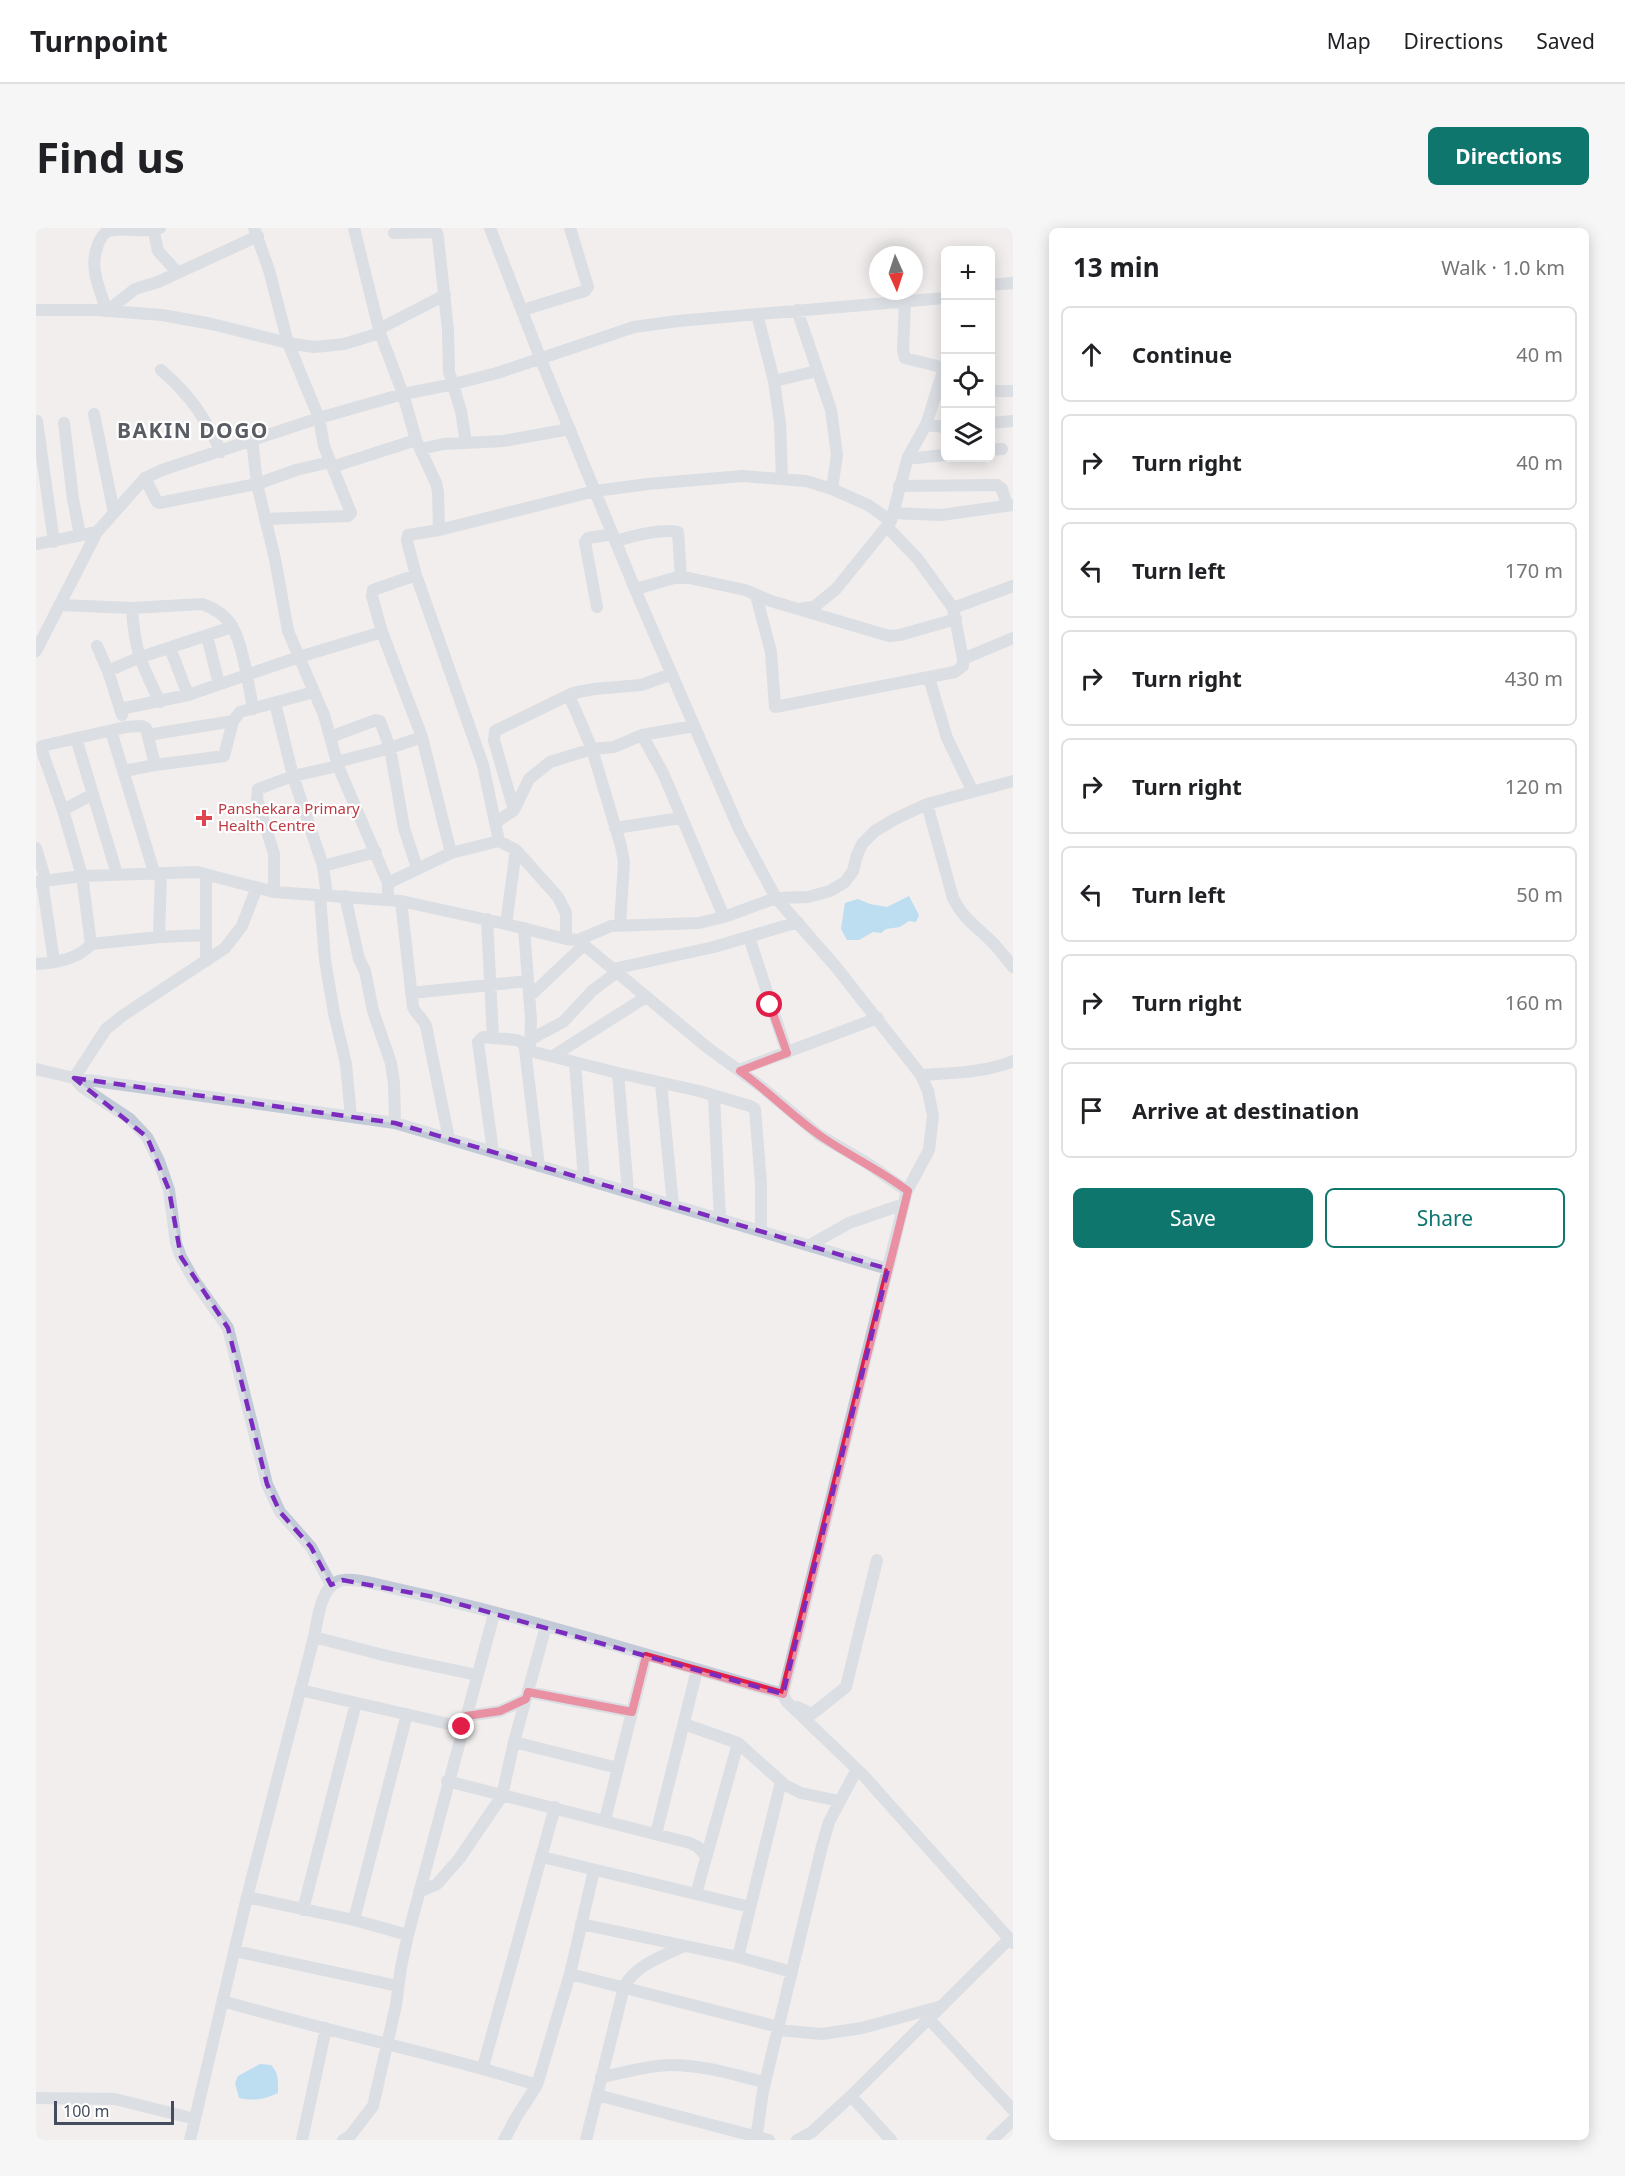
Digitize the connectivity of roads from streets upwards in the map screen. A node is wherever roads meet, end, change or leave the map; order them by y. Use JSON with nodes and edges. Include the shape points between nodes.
{"nodes":[{"id":1,"x":354,"y":228,"type":"edge"},
{"id":2,"x":490,"y":228,"type":"edge"},
{"id":3,"x":570,"y":228,"type":"edge"},
{"id":4,"x":155,"y":229,"type":"edge"},
{"id":5,"x":256,"y":232,"type":"edge"},
{"id":6,"x":394,"y":233,"type":"dead end"},
{"id":7,"x":178,"y":273,"type":"junction"},
{"id":8,"x":1013,"y":283,"type":"edge"},
{"id":9,"x":995,"y":285,"type":"edge"},
{"id":10,"x":445,"y":295,"type":"junction"},
{"id":11,"x":941,"y":299,"type":"edge"},
{"id":12,"x":905,"y":301,"type":"junction"},
{"id":13,"x":36,"y":310,"type":"edge"},
{"id":14,"x":523,"y":310,"type":"junction"},
{"id":15,"x":797,"y":310,"type":"junction"},
{"id":16,"x":107,"y":311,"type":"junction"},
{"id":17,"x":757,"y":314,"type":"junction"},
{"id":18,"x":380,"y":331,"type":"junction"},
{"id":19,"x":288,"y":343,"type":"junction"},
{"id":20,"x":541,"y":360,"type":"junction"},
{"id":21,"x":941,"y":366,"type":"edge"},
{"id":22,"x":161,"y":370,"type":"dead end"},
{"id":23,"x":817,"y":371,"type":"junction"},
{"id":24,"x":774,"y":381,"type":"junction"},
{"id":25,"x":454,"y":384,"type":"junction"},
{"id":26,"x":941,"y":390,"type":"edge"},
{"id":27,"x":995,"y":391,"type":"edge"},
{"id":28,"x":1013,"y":391,"type":"edge"},
{"id":29,"x":403,"y":394,"type":"junction"},
{"id":30,"x":94,"y":414,"type":"dead end"},
{"id":31,"x":319,"y":418,"type":"junction"},
{"id":32,"x":37,"y":421,"type":"edge"},
{"id":33,"x":1013,"y":421,"type":"edge"},
{"id":34,"x":64,"y":423,"type":"dead end"},
{"id":35,"x":995,"y":423,"type":"edge"},
{"id":36,"x":926,"y":425,"type":"junction"},
{"id":37,"x":941,"y":427,"type":"edge"},
{"id":38,"x":570,"y":429,"type":"junction"},
{"id":39,"x":252,"y":439,"type":"junction"},
{"id":40,"x":466,"y":443,"type":"junction"},
{"id":41,"x":418,"y":444,"type":"junction"},
{"id":42,"x":221,"y":452,"type":"junction"},
{"id":43,"x":941,"y":455,"type":"edge"},
{"id":44,"x":908,"y":457,"type":"junction"},
{"id":45,"x":331,"y":464,"type":"junction"},
{"id":46,"x":145,"y":478,"type":"junction"},
{"id":47,"x":782,"y":478,"type":"junction"},
{"id":48,"x":257,"y":484,"type":"junction"},
{"id":49,"x":899,"y":486,"type":"junction"},
{"id":50,"x":832,"y":489,"type":"junction"},
{"id":51,"x":595,"y":491,"type":"junction"},
{"id":52,"x":1010,"y":506,"type":"edge"},
{"id":53,"x":114,"y":513,"type":"junction"},
{"id":54,"x":265,"y":519,"type":"junction"},
{"id":55,"x":890,"y":520,"type":"junction"},
{"id":56,"x":439,"y":530,"type":"junction"},
{"id":57,"x":97,"y":532,"type":"junction"},
{"id":58,"x":80,"y":535,"type":"junction"},
{"id":59,"x":614,"y":537,"type":"junction"},
{"id":60,"x":54,"y":542,"type":"junction"},
{"id":61,"x":36,"y":544,"type":"edge"},
{"id":62,"x":417,"y":575,"type":"junction"},
{"id":63,"x":681,"y":578,"type":"junction"},
{"id":64,"x":1013,"y":586,"type":"edge"},
{"id":65,"x":636,"y":589,"type":"junction"},
{"id":66,"x":756,"y":595,"type":"junction"},
{"id":67,"x":59,"y":605,"type":"junction"},
{"id":68,"x":597,"y":607,"type":"dead end"},
{"id":69,"x":132,"y":608,"type":"junction"},
{"id":70,"x":800,"y":608,"type":"junction"},
{"id":71,"x":954,"y":614,"type":"junction"},
{"id":72,"x":232,"y":627,"type":"junction"},
{"id":73,"x":382,"y":632,"type":"junction"},
{"id":74,"x":207,"y":636,"type":"junction"},
{"id":75,"x":1013,"y":638,"type":"edge"},
{"id":76,"x":97,"y":646,"type":"dead end"},
{"id":77,"x":170,"y":648,"type":"junction"},
{"id":78,"x":36,"y":651,"type":"edge"},
{"id":79,"x":138,"y":657,"type":"junction"},
{"id":80,"x":299,"y":657,"type":"junction"},
{"id":81,"x":963,"y":658,"type":"junction"},
{"id":82,"x":108,"y":671,"type":"junction"},
{"id":83,"x":672,"y":674,"type":"junction"},
{"id":84,"x":247,"y":676,"type":"junction"},
{"id":85,"x":929,"y":678,"type":"junction"},
{"id":86,"x":219,"y":684,"type":"junction"},
{"id":87,"x":314,"y":692,"type":"junction"},
{"id":88,"x":188,"y":695,"type":"junction"},
{"id":89,"x":569,"y":695,"type":"junction"},
{"id":90,"x":160,"y":702,"type":"junction"},
{"id":91,"x":275,"y":703,"type":"junction"},
{"id":92,"x":120,"y":709,"type":"junction"},
{"id":93,"x":253,"y":709,"type":"junction"},
{"id":94,"x":233,"y":721,"type":"junction"},
{"id":95,"x":694,"y":726,"type":"junction"},
{"id":96,"x":126,"y":727,"type":"junction"},
{"id":97,"x":111,"y":731,"type":"junction"},
{"id":98,"x":148,"y":735,"type":"junction"},
{"id":99,"x":642,"y":735,"type":"junction"},
{"id":100,"x":330,"y":736,"type":"junction"},
{"id":101,"x":422,"y":737,"type":"junction"},
{"id":102,"x":76,"y":738,"type":"junction"},
{"id":103,"x":390,"y":748,"type":"junction"},
{"id":104,"x":592,"y":749,"type":"junction"},
{"id":105,"x":338,"y":764,"type":"junction"},
{"id":106,"x":155,"y":765,"type":"junction"},
{"id":107,"x":124,"y":771,"type":"junction"},
{"id":108,"x":293,"y":776,"type":"junction"},
{"id":109,"x":1013,"y":781,"type":"edge"},
{"id":110,"x":973,"y":792,"type":"junction"},
{"id":111,"x":93,"y":794,"type":"junction"},
{"id":112,"x":927,"y":804,"type":"junction"},
{"id":113,"x":63,"y":810,"type":"junction"},
{"id":114,"x":514,"y":810,"type":"junction"},
{"id":115,"x":681,"y":818,"type":"junction"},
{"id":116,"x":495,"y":823,"type":"junction"},
{"id":117,"x":615,"y":828,"type":"junction"},
{"id":118,"x":499,"y":841,"type":"junction"},
{"id":119,"x":36,"y":848,"type":"edge"},
{"id":120,"x":516,"y":850,"type":"junction"},
{"id":121,"x":376,"y":852,"type":"junction"},
{"id":122,"x":451,"y":853,"type":"junction"},
{"id":123,"x":323,"y":866,"type":"junction"},
{"id":124,"x":417,"y":868,"type":"junction"},
{"id":125,"x":157,"y":873,"type":"junction"},
{"id":126,"x":117,"y":874,"type":"junction"},
{"id":127,"x":206,"y":875,"type":"junction"},
{"id":128,"x":82,"y":876,"type":"junction"},
{"id":129,"x":41,"y":882,"type":"edge"},
{"id":130,"x":388,"y":883,"type":"junction"},
{"id":131,"x":257,"y":887,"type":"junction"},
{"id":132,"x":274,"y":892,"type":"junction"},
{"id":133,"x":324,"y":896,"type":"junction"},
{"id":134,"x":345,"y":896,"type":"junction"},
{"id":135,"x":776,"y":898,"type":"junction"},
{"id":136,"x":394,"y":901,"type":"junction"},
{"id":137,"x":724,"y":917,"type":"junction"},
{"id":138,"x":487,"y":919,"type":"junction"},
{"id":139,"x":798,"y":922,"type":"junction"},
{"id":140,"x":506,"y":924,"type":"junction"},
{"id":141,"x":620,"y":925,"type":"junction"},
{"id":142,"x":524,"y":928,"type":"junction"},
{"id":143,"x":206,"y":935,"type":"junction"},
{"id":144,"x":159,"y":937,"type":"junction"},
{"id":145,"x":749,"y":937,"type":"junction"},
{"id":146,"x":576,"y":941,"type":"junction"},
{"id":147,"x":91,"y":944,"type":"junction"},
{"id":148,"x":54,"y":961,"type":"junction"},
{"id":149,"x":206,"y":961,"type":"junction"},
{"id":150,"x":36,"y":964,"type":"edge"},
{"id":151,"x":1013,"y":967,"type":"edge"},
{"id":152,"x":615,"y":971,"type":"junction"},
{"id":153,"x":528,"y":981,"type":"junction"},
{"id":154,"x":489,"y":984,"type":"junction"},
{"id":155,"x":411,"y":993,"type":"junction"},
{"id":156,"x":529,"y":997,"type":"junction"},
{"id":157,"x":646,"y":998,"type":"junction"},
{"id":158,"x":878,"y":1018,"type":"junction"},
{"id":159,"x":493,"y":1038,"type":"junction"},
{"id":160,"x":529,"y":1046,"type":"junction"},
{"id":161,"x":787,"y":1053,"type":"junction"},
{"id":162,"x":553,"y":1056,"type":"junction"},
{"id":163,"x":1013,"y":1061,"type":"edge"},
{"id":164,"x":575,"y":1063,"type":"junction"},
{"id":165,"x":36,"y":1069,"type":"edge"},
{"id":166,"x":740,"y":1071,"type":"junction"},
{"id":167,"x":618,"y":1073,"type":"junction"},
{"id":168,"x":921,"y":1075,"type":"junction"},
{"id":169,"x":74,"y":1078,"type":"junction"},
{"id":170,"x":661,"y":1083,"type":"junction"},
{"id":171,"x":714,"y":1096,"type":"junction"},
{"id":172,"x":351,"y":1117,"type":"junction"},
{"id":173,"x":395,"y":1123,"type":"junction"},
{"id":174,"x":449,"y":1139,"type":"junction"},
{"id":175,"x":493,"y":1152,"type":"junction"},
{"id":176,"x":539,"y":1166,"type":"junction"},
{"id":177,"x":584,"y":1179,"type":"junction"},
{"id":178,"x":908,"y":1191,"type":"junction"},
{"id":179,"x":628,"y":1192,"type":"junction"},
{"id":180,"x":904,"y":1204,"type":"junction"},
{"id":181,"x":673,"y":1205,"type":"junction"},
{"id":182,"x":720,"y":1219,"type":"junction"},
{"id":183,"x":761,"y":1231,"type":"junction"},
{"id":184,"x":810,"y":1245,"type":"junction"},
{"id":185,"x":888,"y":1269,"type":"junction"},
{"id":186,"x":877,"y":1560,"type":"dead end"},
{"id":187,"x":331,"y":1585,"type":"junction"},
{"id":188,"x":494,"y":1614,"type":"junction"},
{"id":189,"x":546,"y":1626,"type":"junction"},
{"id":190,"x":314,"y":1637,"type":"junction"},
{"id":191,"x":646,"y":1656,"type":"junction"},
{"id":192,"x":697,"y":1670,"type":"junction"},
{"id":193,"x":477,"y":1675,"type":"junction"},
{"id":194,"x":300,"y":1690,"type":"junction"},
{"id":195,"x":527,"y":1695,"type":"junction"},
{"id":196,"x":786,"y":1699,"type":"junction"},
{"id":197,"x":356,"y":1702,"type":"junction"},
{"id":198,"x":632,"y":1712,"type":"junction"},
{"id":199,"x":407,"y":1714,"type":"junction"},
{"id":200,"x":464,"y":1721,"type":"junction"},
{"id":201,"x":684,"y":1724,"type":"junction"},
{"id":202,"x":513,"y":1742,"type":"junction"},
{"id":203,"x":738,"y":1743,"type":"junction"},
{"id":204,"x":618,"y":1768,"type":"junction"},
{"id":205,"x":857,"y":1768,"type":"junction"},
{"id":206,"x":447,"y":1781,"type":"junction"},
{"id":207,"x":782,"y":1782,"type":"junction"},
{"id":208,"x":502,"y":1796,"type":"junction"},
{"id":209,"x":838,"y":1801,"type":"junction"},
{"id":210,"x":555,"y":1808,"type":"junction"},
{"id":211,"x":604,"y":1820,"type":"junction"},
{"id":212,"x":656,"y":1834,"type":"junction"},
{"id":213,"x":706,"y":1856,"type":"junction"},
{"id":214,"x":542,"y":1857,"type":"junction"},
{"id":215,"x":594,"y":1870,"type":"junction"},
{"id":216,"x":418,"y":1893,"type":"junction"},
{"id":217,"x":696,"y":1894,"type":"junction"},
{"id":218,"x":248,"y":1898,"type":"junction"},
{"id":219,"x":750,"y":1907,"type":"junction"},
{"id":220,"x":303,"y":1910,"type":"junction"},
{"id":221,"x":354,"y":1920,"type":"junction"},
{"id":222,"x":581,"y":1924,"type":"junction"},
{"id":223,"x":408,"y":1935,"type":"junction"},
{"id":224,"x":1011,"y":1941,"type":"edge"},
{"id":225,"x":684,"y":1946,"type":"junction"},
{"id":226,"x":235,"y":1951,"type":"junction"},
{"id":227,"x":738,"y":1957,"type":"junction"},
{"id":228,"x":792,"y":1971,"type":"junction"},
{"id":229,"x":570,"y":1974,"type":"junction"},
{"id":230,"x":398,"y":1986,"type":"junction"},
{"id":231,"x":624,"y":1988,"type":"junction"},
{"id":232,"x":223,"y":2001,"type":"junction"},
{"id":233,"x":942,"y":2006,"type":"junction"},
{"id":234,"x":929,"y":2019,"type":"junction"},
{"id":235,"x":326,"y":2028,"type":"junction"},
{"id":236,"x":778,"y":2029,"type":"junction"},
{"id":237,"x":387,"y":2043,"type":"junction"},
{"id":238,"x":483,"y":2067,"type":"junction"},
{"id":239,"x":602,"y":2077,"type":"junction"},
{"id":240,"x":765,"y":2082,"type":"junction"},
{"id":241,"x":537,"y":2085,"type":"junction"},
{"id":242,"x":597,"y":2096,"type":"junction"},
{"id":243,"x":851,"y":2096,"type":"junction"},
{"id":244,"x":36,"y":2098,"type":"edge"},
{"id":245,"x":1013,"y":2110,"type":"edge"},
{"id":246,"x":195,"y":2119,"type":"junction"},
{"id":247,"x":1013,"y":2120,"type":"edge"},
{"id":248,"x":756,"y":2139,"type":"edge"},
{"id":249,"x":190,"y":2140,"type":"edge"},
{"id":250,"x":302,"y":2140,"type":"edge"},
{"id":251,"x":343,"y":2140,"type":"edge"},
{"id":252,"x":504,"y":2140,"type":"edge"},
{"id":253,"x":586,"y":2140,"type":"edge"},
{"id":254,"x":769,"y":2140,"type":"edge"},
{"id":255,"x":796,"y":2140,"type":"edge"},
{"id":256,"x":891,"y":2140,"type":"edge"},
{"id":257,"x":992,"y":2140,"type":"edge"}],
"edges":[{"from":1,"to":18,"type":"street"},
{"from":2,"to":14,"type":"street"},
{"from":3,"to":14,"type":"street","via":[[588,287]]},
{"from":4,"to":7,"type":"street","via":[[158,250]]},
{"from":4,"to":16,"type":"street","via":[[107,231],[102,237],[93,267]]},
{"from":5,"to":7,"type":"street"},
{"from":5,"to":19,"type":"street"},
{"from":6,"to":10,"type":"street","via":[[437,233]]},
{"from":7,"to":16,"type":"street","via":[[135,289]]},
{"from":8,"to":9,"type":"street"},
{"from":10,"to":18,"type":"street"},
{"from":10,"to":25,"type":"street","via":[[449,372]]},
{"from":11,"to":12,"type":"street"},
{"from":12,"to":15,"type":"street"},
{"from":12,"to":21,"type":"street","via":[[905,358]]},
{"from":13,"to":16,"type":"street"},
{"from":14,"to":20,"type":"street"},
{"from":15,"to":17,"type":"street"},
{"from":15,"to":23,"type":"street"},
{"from":16,"to":19,"type":"street","via":[[212,324]]},
{"from":17,"to":20,"type":"street","via":[[634,327]]},
{"from":17,"to":24,"type":"street"},
{"from":18,"to":19,"type":"street","via":[[329,347]]},
{"from":18,"to":29,"type":"street"},
{"from":19,"to":31,"type":"street"},
{"from":20,"to":25,"type":"street"},
{"from":20,"to":38,"type":"street"},
{"from":22,"to":42,"type":"street","via":[[197,407]]},
{"from":23,"to":24,"type":"street"},
{"from":23,"to":50,"type":"street","via":[[836,434]]},
{"from":24,"to":47,"type":"street"},
{"from":25,"to":29,"type":"street"},
{"from":25,"to":40,"type":"street"},
{"from":26,"to":36,"type":"street"},
{"from":27,"to":28,"type":"street"},
{"from":29,"to":31,"type":"street"},
{"from":29,"to":41,"type":"street"},
{"from":30,"to":53,"type":"street"},
{"from":31,"to":39,"type":"street"},
{"from":31,"to":45,"type":"street"},
{"from":32,"to":60,"type":"street"},
{"from":33,"to":35,"type":"street"},
{"from":34,"to":58,"type":"street"},
{"from":36,"to":37,"type":"street"},
{"from":36,"to":44,"type":"street"},
{"from":38,"to":40,"type":"street"},
{"from":38,"to":51,"type":"street"},
{"from":39,"to":42,"type":"street"},
{"from":39,"to":48,"type":"street"},
{"from":40,"to":41,"type":"street"},
{"from":41,"to":45,"type":"street"},
{"from":41,"to":56,"type":"street","via":[[438,492]]},
{"from":42,"to":46,"type":"street"},
{"from":43,"to":44,"type":"street"},
{"from":44,"to":49,"type":"street"},
{"from":45,"to":48,"type":"street","via":[[296,470]]},
{"from":45,"to":54,"type":"street","via":[[351,515]]},
{"from":46,"to":48,"type":"street","via":[[158,503]]},
{"from":46,"to":53,"type":"street"},
{"from":47,"to":50,"type":"street"},
{"from":47,"to":51,"type":"street","via":[[742,476]]},
{"from":48,"to":54,"type":"street"},
{"from":49,"to":52,"type":"street","via":[[998,485]]},
{"from":49,"to":55,"type":"street"},
{"from":50,"to":55,"type":"street"},
{"from":51,"to":56,"type":"street"},
{"from":51,"to":59,"type":"street"},
{"from":52,"to":55,"type":"street"},
{"from":53,"to":57,"type":"street"},
{"from":54,"to":80,"type":"street","via":[[284,617]]},
{"from":55,"to":70,"type":"street","via":[[836,589],[814,607]]},
{"from":55,"to":71,"type":"street"},
{"from":56,"to":62,"type":"street","via":[[406,537]]},
{"from":57,"to":58,"type":"street"},
{"from":57,"to":67,"type":"street"},
{"from":58,"to":60,"type":"street"},
{"from":59,"to":63,"type":"street","via":[[678,532]]},
{"from":59,"to":65,"type":"street"},
{"from":59,"to":68,"type":"street","via":[[588,538],[585,542]]},
{"from":60,"to":61,"type":"street"},
{"from":62,"to":73,"type":"street","via":[[371,592]]},
{"from":62,"to":116,"type":"street","via":[[483,765]]},
{"from":63,"to":65,"type":"street"},
{"from":63,"to":66,"type":"street"},
{"from":64,"to":71,"type":"street"},
{"from":65,"to":83,"type":"street"},
{"from":66,"to":70,"type":"street"},
{"from":66,"to":85,"type":"street","via":[[771,652],[775,707]]},
{"from":67,"to":69,"type":"street"},
{"from":67,"to":78,"type":"street"},
{"from":69,"to":72,"type":"street","via":[[202,604],[224,616]]},
{"from":69,"to":79,"type":"street"},
{"from":70,"to":71,"type":"street","via":[[889,636]]},
{"from":71,"to":81,"type":"street"},
{"from":72,"to":74,"type":"street"},
{"from":72,"to":84,"type":"street"},
{"from":73,"to":80,"type":"street"},
{"from":73,"to":101,"type":"street"},
{"from":74,"to":77,"type":"street"},
{"from":74,"to":86,"type":"street"},
{"from":75,"to":81,"type":"street"},
{"from":76,"to":82,"type":"street"},
{"from":77,"to":79,"type":"street"},
{"from":77,"to":88,"type":"street"},
{"from":79,"to":82,"type":"street"},
{"from":79,"to":90,"type":"street"},
{"from":80,"to":84,"type":"street"},
{"from":80,"to":87,"type":"street"},
{"from":81,"to":85,"type":"street","via":[[960,669]]},
{"from":82,"to":92,"type":"street"},
{"from":83,"to":89,"type":"street","via":[[642,685]]},
{"from":83,"to":95,"type":"street"},
{"from":84,"to":86,"type":"street"},
{"from":84,"to":93,"type":"street"},
{"from":85,"to":110,"type":"street","via":[[946,738]]},
{"from":86,"to":88,"type":"street"},
{"from":87,"to":91,"type":"street"},
{"from":87,"to":100,"type":"street"},
{"from":88,"to":90,"type":"street"},
{"from":89,"to":104,"type":"street"},
{"from":89,"to":114,"type":"street","via":[[495,731],[494,740]]},
{"from":90,"to":92,"type":"street"},
{"from":91,"to":93,"type":"street"},
{"from":91,"to":108,"type":"street"},
{"from":92,"to":96,"type":"street"},
{"from":93,"to":94,"type":"street","via":[[240,712]]},
{"from":94,"to":98,"type":"street"},
{"from":94,"to":106,"type":"street","via":[[224,756]]},
{"from":95,"to":99,"type":"street"},
{"from":95,"to":135,"type":"street","via":[[739,829]]},
{"from":96,"to":97,"type":"street"},
{"from":96,"to":98,"type":"street","via":[[145,726]]},
{"from":97,"to":102,"type":"street"},
{"from":97,"to":107,"type":"street"},
{"from":98,"to":106,"type":"street"},
{"from":99,"to":104,"type":"street","via":[[614,747]]},
{"from":99,"to":115,"type":"street"},
{"from":100,"to":103,"type":"street","via":[[378,720]]},
{"from":100,"to":105,"type":"street"},
{"from":101,"to":103,"type":"street"},
{"from":101,"to":122,"type":"street"},
{"from":102,"to":111,"type":"street"},
{"from":102,"to":113,"type":"street","via":[[44,744],[42,749]]},
{"from":103,"to":105,"type":"street"},
{"from":103,"to":124,"type":"street","via":[[404,828]]},
{"from":104,"to":114,"type":"street","via":[[539,769],[529,778]]},
{"from":104,"to":117,"type":"street"},
{"from":105,"to":108,"type":"street"},
{"from":105,"to":121,"type":"street"},
{"from":106,"to":107,"type":"street"},
{"from":107,"to":125,"type":"street"},
{"from":108,"to":123,"type":"street"},
{"from":108,"to":132,"type":"street","via":[[261,787],[256,793],[274,854]]},
{"from":109,"to":110,"type":"street"},
{"from":110,"to":112,"type":"street"},
{"from":111,"to":113,"type":"street"},
{"from":111,"to":126,"type":"street"},
{"from":112,"to":135,"type":"street","via":[[874,831],[862,843],[845,882],[808,897]]},
{"from":112,"to":151,"type":"street","via":[[959,911]]},
{"from":113,"to":128,"type":"street"},
{"from":114,"to":116,"type":"street"},
{"from":115,"to":117,"type":"street"},
{"from":115,"to":137,"type":"street"},
{"from":116,"to":118,"type":"street"},
{"from":117,"to":141,"type":"street","via":[[624,862]]},
{"from":118,"to":120,"type":"street"},
{"from":118,"to":122,"type":"street"},
{"from":119,"to":129,"type":"street"},
{"from":120,"to":140,"type":"street"},
{"from":120,"to":146,"type":"street","via":[[558,897]]},
{"from":121,"to":123,"type":"street"},
{"from":121,"to":130,"type":"street"},
{"from":122,"to":124,"type":"street"},
{"from":123,"to":133,"type":"street"},
{"from":124,"to":130,"type":"street"},
{"from":125,"to":126,"type":"street"},
{"from":125,"to":127,"type":"street"},
{"from":125,"to":144,"type":"street"},
{"from":126,"to":128,"type":"street"},
{"from":127,"to":131,"type":"street"},
{"from":127,"to":143,"type":"street"},
{"from":128,"to":129,"type":"street"},
{"from":128,"to":147,"type":"street"},
{"from":129,"to":148,"type":"street"},
{"from":130,"to":136,"type":"street"},
{"from":131,"to":132,"type":"street"},
{"from":131,"to":149,"type":"street","via":[[235,937]]},
{"from":132,"to":133,"type":"street"},
{"from":133,"to":134,"type":"street"},
{"from":133,"to":172,"type":"street","via":[[325,960],[346,1064]]},
{"from":134,"to":136,"type":"street"},
{"from":134,"to":173,"type":"street","via":[[373,1011],[391,1063]]},
{"from":135,"to":137,"type":"street"},
{"from":135,"to":139,"type":"street"},
{"from":136,"to":138,"type":"street"},
{"from":136,"to":155,"type":"street"},
{"from":137,"to":141,"type":"street","via":[[699,923]]},
{"from":138,"to":140,"type":"street"},
{"from":138,"to":154,"type":"street"},
{"from":139,"to":145,"type":"street"},
{"from":139,"to":158,"type":"street"},
{"from":140,"to":142,"type":"street"},
{"from":141,"to":146,"type":"street"},
{"from":142,"to":146,"type":"street"},
{"from":142,"to":153,"type":"street"},
{"from":143,"to":144,"type":"street"},
{"from":143,"to":149,"type":"street"},
{"from":144,"to":147,"type":"street"},
{"from":145,"to":152,"type":"street"},
{"from":145,"to":161,"type":"street"},
{"from":146,"to":152,"type":"street"},
{"from":146,"to":156,"type":"street"},
{"from":147,"to":148,"type":"street","via":[[84,953]]},
{"from":148,"to":150,"type":"street"},
{"from":149,"to":169,"type":"street","via":[[106,1029]]},
{"from":152,"to":157,"type":"street"},
{"from":152,"to":160,"type":"street","via":[[563,1022]]},
{"from":153,"to":154,"type":"street"},
{"from":153,"to":156,"type":"street"},
{"from":154,"to":155,"type":"street"},
{"from":154,"to":159,"type":"street"},
{"from":155,"to":174,"type":"street","via":[[415,1013],[426,1026]]},
{"from":156,"to":160,"type":"street"},
{"from":157,"to":162,"type":"street"},
{"from":157,"to":166,"type":"street"},
{"from":158,"to":161,"type":"street"},
{"from":158,"to":168,"type":"street"},
{"from":159,"to":160,"type":"street","via":[[521,1041]]},
{"from":159,"to":175,"type":"street","via":[[483,1037],[478,1042]]},
{"from":160,"to":162,"type":"street"},
{"from":160,"to":176,"type":"street"},
{"from":161,"to":166,"type":"street"},
{"from":162,"to":164,"type":"street"},
{"from":163,"to":168,"type":"street","via":[[980,1071]]},
{"from":164,"to":167,"type":"street"},
{"from":164,"to":177,"type":"street"},
{"from":165,"to":169,"type":"street"},
{"from":166,"to":178,"type":"street","via":[[819,1135]]},
{"from":167,"to":170,"type":"street"},
{"from":167,"to":179,"type":"street"},
{"from":168,"to":178,"type":"street","via":[[933,1116],[928,1150]]},
{"from":169,"to":172,"type":"street"},
{"from":169,"to":187,"type":"street","via":[[130,1119],[147,1137],[169,1190],[181,1257],[228,1328],[267,1484],[280,1512],[311,1547]]},
{"from":170,"to":171,"type":"street"},
{"from":170,"to":181,"type":"street"},
{"from":171,"to":182,"type":"street"},
{"from":171,"to":183,"type":"street","via":[[755,1109]]},
{"from":172,"to":173,"type":"street"},
{"from":173,"to":174,"type":"street"},
{"from":174,"to":175,"type":"street"},
{"from":175,"to":176,"type":"street"},
{"from":176,"to":177,"type":"street"},
{"from":177,"to":179,"type":"street"},
{"from":178,"to":180,"type":"street"},
{"from":179,"to":181,"type":"street"},
{"from":180,"to":184,"type":"street","via":[[849,1223]]},
{"from":180,"to":185,"type":"street"},
{"from":181,"to":182,"type":"street"},
{"from":182,"to":183,"type":"street"},
{"from":183,"to":184,"type":"street"},
{"from":184,"to":185,"type":"street"},
{"from":185,"to":196,"type":"street"},
{"from":186,"to":196,"type":"street","via":[[846,1687],[812,1714]]},
{"from":187,"to":188,"type":"street","via":[[342,1580],[366,1583]]},
{"from":187,"to":190,"type":"street","via":[[324,1596]]},
{"from":188,"to":189,"type":"street"},
{"from":188,"to":193,"type":"street"},
{"from":189,"to":191,"type":"street"},
{"from":189,"to":195,"type":"street"},
{"from":190,"to":193,"type":"street"},
{"from":190,"to":194,"type":"street"},
{"from":191,"to":192,"type":"street"},
{"from":191,"to":198,"type":"street"},
{"from":192,"to":196,"type":"street"},
{"from":192,"to":201,"type":"street"},
{"from":193,"to":200,"type":"street"},
{"from":194,"to":197,"type":"street"},
{"from":194,"to":218,"type":"street"},
{"from":195,"to":198,"type":"street"},
{"from":195,"to":200,"type":"street","via":[[500,1711]]},
{"from":195,"to":202,"type":"street"},
{"from":196,"to":205,"type":"street"},
{"from":197,"to":199,"type":"street"},
{"from":197,"to":220,"type":"street"},
{"from":198,"to":204,"type":"street"},
{"from":199,"to":200,"type":"street"},
{"from":199,"to":221,"type":"street"},
{"from":200,"to":206,"type":"street"},
{"from":201,"to":203,"type":"street"},
{"from":201,"to":212,"type":"street"},
{"from":202,"to":204,"type":"street"},
{"from":202,"to":208,"type":"street"},
{"from":203,"to":207,"type":"street"},
{"from":203,"to":213,"type":"street"},
{"from":204,"to":211,"type":"street"},
{"from":205,"to":209,"type":"street"},
{"from":205,"to":224,"type":"street"},
{"from":206,"to":208,"type":"street"},
{"from":206,"to":216,"type":"street"},
{"from":207,"to":209,"type":"street","via":[[801,1793]]},
{"from":207,"to":219,"type":"street"},
{"from":208,"to":210,"type":"street"},
{"from":208,"to":216,"type":"street","via":[[459,1859],[437,1884]]},
{"from":209,"to":228,"type":"street","via":[[822,1846]]},
{"from":210,"to":211,"type":"street"},
{"from":210,"to":214,"type":"street"},
{"from":211,"to":212,"type":"street"},
{"from":212,"to":213,"type":"street","via":[[690,1843]]},
{"from":213,"to":217,"type":"street"},
{"from":214,"to":215,"type":"street"},
{"from":214,"to":238,"type":"street"},
{"from":215,"to":217,"type":"street"},
{"from":215,"to":222,"type":"street"},
{"from":216,"to":223,"type":"street"},
{"from":217,"to":219,"type":"street"},
{"from":218,"to":220,"type":"street"},
{"from":218,"to":226,"type":"street"},
{"from":219,"to":227,"type":"street"},
{"from":220,"to":221,"type":"street"},
{"from":221,"to":223,"type":"street"},
{"from":222,"to":225,"type":"street"},
{"from":222,"to":229,"type":"street"},
{"from":223,"to":230,"type":"street"},
{"from":224,"to":233,"type":"street"},
{"from":225,"to":227,"type":"street"},
{"from":225,"to":231,"type":"street","via":[[639,1970]]},
{"from":226,"to":230,"type":"street"},
{"from":226,"to":232,"type":"street"},
{"from":227,"to":228,"type":"street"},
{"from":228,"to":236,"type":"street"},
{"from":229,"to":231,"type":"street"},
{"from":229,"to":241,"type":"street"},
{"from":230,"to":237,"type":"street"},
{"from":231,"to":236,"type":"street"},
{"from":231,"to":239,"type":"street"},
{"from":232,"to":235,"type":"street"},
{"from":232,"to":246,"type":"street"},
{"from":233,"to":234,"type":"street"},
{"from":233,"to":236,"type":"street","via":[[862,2028],[822,2034]]},
{"from":234,"to":243,"type":"street"},
{"from":234,"to":245,"type":"street"},
{"from":235,"to":237,"type":"street"},
{"from":235,"to":250,"type":"street"},
{"from":236,"to":240,"type":"street"},
{"from":237,"to":238,"type":"street"},
{"from":237,"to":251,"type":"street","via":[[373,2106]]},
{"from":238,"to":241,"type":"street"},
{"from":239,"to":240,"type":"street","via":[[671,2065],[699,2067]]},
{"from":239,"to":242,"type":"street"},
{"from":240,"to":248,"type":"street"},
{"from":241,"to":252,"type":"street"},
{"from":242,"to":248,"type":"street"},
{"from":242,"to":253,"type":"street"},
{"from":243,"to":255,"type":"street","via":[[812,2132]]},
{"from":243,"to":256,"type":"street"},
{"from":244,"to":246,"type":"street","via":[[115,2099]]},
{"from":246,"to":249,"type":"street"},
{"from":247,"to":257,"type":"street"},
{"from":248,"to":254,"type":"street"}]}
